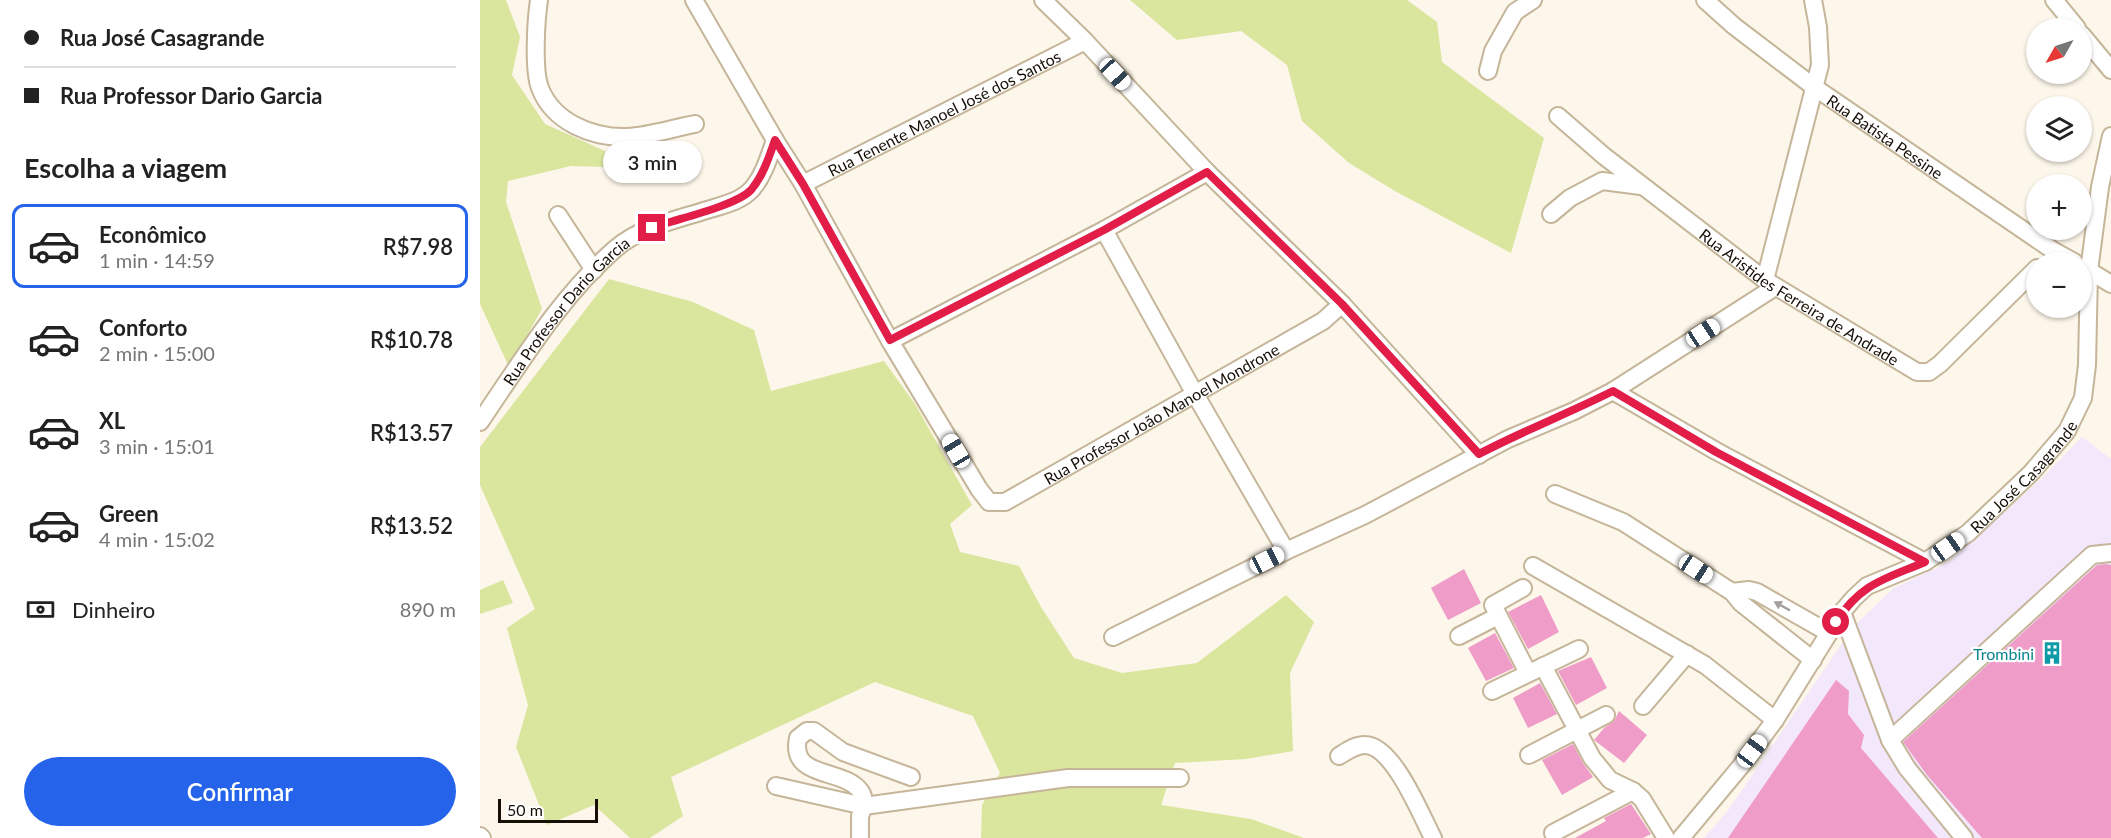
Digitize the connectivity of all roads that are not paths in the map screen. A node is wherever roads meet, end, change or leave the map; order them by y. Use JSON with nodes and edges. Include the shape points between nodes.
{"nodes":[{"id":1,"x":539,"y":0,"type":"edge"},
{"id":2,"x":694,"y":0,"type":"edge"},
{"id":3,"x":1043,"y":0,"type":"edge"},
{"id":4,"x":1533,"y":0,"type":"edge"},
{"id":5,"x":1705,"y":0,"type":"edge"},
{"id":6,"x":1813,"y":0,"type":"edge"},
{"id":7,"x":2054,"y":0,"type":"edge"},
{"id":8,"x":2069,"y":18,"type":"edge"},
{"id":9,"x":1085,"y":41,"type":"junction"},
{"id":10,"x":2092,"y":47,"type":"edge"},
{"id":11,"x":2111,"y":70,"type":"edge"},
{"id":12,"x":1488,"y":71,"type":"dead end"},
{"id":13,"x":1814,"y":87,"type":"junction"},
{"id":14,"x":1558,"y":116,"type":"dead end"},
{"id":15,"x":695,"y":124,"type":"dead end"},
{"id":16,"x":2111,"y":136,"type":"edge"},
{"id":17,"x":775,"y":140,"type":"junction"},
{"id":18,"x":1207,"y":172,"type":"junction"},
{"id":19,"x":803,"y":184,"type":"junction"},
{"id":20,"x":1642,"y":186,"type":"junction"},
{"id":21,"x":1551,"y":214,"type":"dead end"},
{"id":22,"x":558,"y":215,"type":"dead end"},
{"id":23,"x":1104,"y":230,"type":"junction"},
{"id":24,"x":2041,"y":252,"type":"edge"},
{"id":25,"x":2085,"y":252,"type":"edge"},
{"id":26,"x":594,"y":270,"type":"junction"},
{"id":27,"x":2092,"y":273,"type":"edge"},
{"id":28,"x":2026,"y":279,"type":"edge"},
{"id":29,"x":1770,"y":284,"type":"junction"},
{"id":30,"x":2111,"y":284,"type":"edge"},
{"id":31,"x":1342,"y":304,"type":"junction"},
{"id":32,"x":2085,"y":318,"type":"edge"},
{"id":33,"x":890,"y":340,"type":"junction"},
{"id":34,"x":1613,"y":391,"type":"junction"},
{"id":35,"x":1195,"y":394,"type":"junction"},
{"id":36,"x":480,"y":422,"type":"edge"},
{"id":37,"x":1479,"y":454,"type":"junction"},
{"id":38,"x":1555,"y":494,"type":"dead end"},
{"id":39,"x":1286,"y":550,"type":"junction"},
{"id":40,"x":2111,"y":553,"type":"edge"},
{"id":41,"x":1925,"y":562,"type":"junction"},
{"id":42,"x":1533,"y":566,"type":"dead end"},
{"id":43,"x":1523,"y":588,"type":"dead end"},
{"id":44,"x":1732,"y":592,"type":"junction"},
{"id":45,"x":1842,"y":612,"type":"junction"},
{"id":46,"x":1498,"y":616,"type":"junction"},
{"id":47,"x":1829,"y":633,"type":"junction"},
{"id":48,"x":1459,"y":636,"type":"dead end"},
{"id":49,"x":1113,"y":637,"type":"dead end"},
{"id":50,"x":1579,"y":649,"type":"dead end"},
{"id":51,"x":1687,"y":654,"type":"junction"},
{"id":52,"x":1812,"y":660,"type":"junction"},
{"id":53,"x":1544,"y":666,"type":"junction"},
{"id":54,"x":1528,"y":673,"type":"junction"},
{"id":55,"x":1492,"y":691,"type":"dead end"},
{"id":56,"x":1643,"y":706,"type":"dead end"},
{"id":57,"x":1606,"y":715,"type":"dead end"},
{"id":58,"x":1775,"y":720,"type":"junction"},
{"id":59,"x":1577,"y":730,"type":"junction"},
{"id":60,"x":1890,"y":740,"type":"junction"},
{"id":61,"x":1529,"y":755,"type":"dead end"},
{"id":62,"x":1339,"y":756,"type":"dead end"},
{"id":63,"x":911,"y":777,"type":"dead end"},
{"id":64,"x":1180,"y":778,"type":"dead end"},
{"id":65,"x":776,"y":786,"type":"dead end"},
{"id":66,"x":1633,"y":791,"type":"junction"},
{"id":67,"x":864,"y":806,"type":"junction"},
{"id":68,"x":1553,"y":833,"type":"dead end"},
{"id":69,"x":860,"y":838,"type":"edge"},
{"id":70,"x":1433,"y":838,"type":"edge"},
{"id":71,"x":1666,"y":838,"type":"edge"},
{"id":72,"x":1681,"y":838,"type":"edge"},
{"id":73,"x":1964,"y":838,"type":"edge"}],
"edges":[{"from":1,"to":15,"type":"street","via":[[536,63],[540,87],[552,107],[578,129],[629,137]]},
{"from":2,"to":17,"type":"street"},
{"from":3,"to":9,"type":"street"},
{"from":4,"to":12,"type":"street","via":[[1515,12]]},
{"from":5,"to":13,"type":"street","name":"Rua Batista Pessine"},
{"from":6,"to":13,"type":"street","via":[[1820,65]]},
{"from":7,"to":8,"type":"street"},
{"from":9,"to":18,"type":"street"},
{"from":9,"to":19,"type":"street","name":"Rua Tenente Manoel José dos Santos"},
{"from":10,"to":11,"type":"street"},
{"from":13,"to":24,"type":"street","name":"Rua Batista Pessine"},
{"from":13,"to":29,"type":"street"},
{"from":14,"to":20,"type":"street","name":"Rua Aristides Ferreira de Andrade"},
{"from":16,"to":25,"type":"street","name":"Rua José Casagrande"},
{"from":17,"to":19,"type":"street"},
{"from":17,"to":26,"type":"street","name":"Rua Professor Dario Garcia","via":[[752,189],[740,200],[633,236]]},
{"from":18,"to":23,"type":"street"},
{"from":18,"to":31,"type":"street"},
{"from":19,"to":33,"type":"street"},
{"from":20,"to":21,"type":"street","via":[[1602,181],[1570,198]]},
{"from":20,"to":29,"type":"street","name":"Rua Aristides Ferreira de Andrade"},
{"from":22,"to":26,"type":"street"},
{"from":23,"to":33,"type":"street"},
{"from":23,"to":35,"type":"street"},
{"from":26,"to":36,"type":"street","name":"Rua Professor Dario Garcia","via":[[559,308]]},
{"from":27,"to":30,"type":"street","name":"Rua Batista Pessine"},
{"from":28,"to":29,"type":"street","name":"Rua Aristides Ferreira de Andrade","via":[[1929,372],[1917,372]]},
{"from":29,"to":34,"type":"street"},
{"from":31,"to":35,"type":"street","name":"Rua Professor João Manoel Mondrone","via":[[1323,321]]},
{"from":31,"to":37,"type":"street"},
{"from":32,"to":41,"type":"street","name":"Rua José Casagrande","via":[[2087,365],[2083,398],[2067,431],[2031,473],[1968,533]]},
{"from":33,"to":35,"type":"street","name":"Rua Professor João Manoel Mondrone","via":[[989,502],[1005,502]]},
{"from":34,"to":37,"type":"street"},
{"from":34,"to":41,"type":"street","via":[[1716,452]]},
{"from":35,"to":39,"type":"street"},
{"from":37,"to":39,"type":"street","via":[[1365,515]]},
{"from":38,"to":44,"type":"street","via":[[1623,522]]},
{"from":39,"to":49,"type":"street"},
{"from":40,"to":60,"type":"street","via":[[2092,555]]},
{"from":41,"to":45,"type":"street","name":"Rua José Casagrande","via":[[1867,586]]},
{"from":42,"to":51,"type":"street"},
{"from":43,"to":46,"type":"street","via":[[1493,605]]},
{"from":47,"to":44,"type":"street","one_way":true,"via":[[1757,592]]},
{"from":44,"to":52,"type":"street"},
{"from":45,"to":47,"type":"street","name":"Rua José Casagrande"},
{"from":45,"to":60,"type":"street"},
{"from":46,"to":48,"type":"street"},
{"from":46,"to":54,"type":"street"},
{"from":47,"to":52,"type":"street","name":"Rua José Casagrande"},
{"from":50,"to":53,"type":"street"},
{"from":51,"to":56,"type":"street"},
{"from":51,"to":58,"type":"street"},
{"from":52,"to":58,"type":"street","name":"Rua José Casagrande"},
{"from":53,"to":54,"type":"street"},
{"from":53,"to":59,"type":"street"},
{"from":54,"to":55,"type":"street"},
{"from":57,"to":59,"type":"street"},
{"from":58,"to":72,"type":"street","name":"Rua José Casagrande"},
{"from":59,"to":61,"type":"street"},
{"from":59,"to":66,"type":"street","via":[[1610,780]]},
{"from":60,"to":73,"type":"street","via":[[1907,768]]},
{"from":62,"to":70,"type":"street","via":[[1353,747],[1366,745],[1384,754]]},
{"from":63,"to":67,"type":"street","via":[[843,752],[814,731],[802,733],[796,745],[801,760],[809,768],[856,788]]},
{"from":64,"to":67,"type":"street","via":[[1068,778]]},
{"from":65,"to":67,"type":"street"},
{"from":66,"to":68,"type":"street"},
{"from":66,"to":71,"type":"street"},
{"from":67,"to":69,"type":"street"}]}
